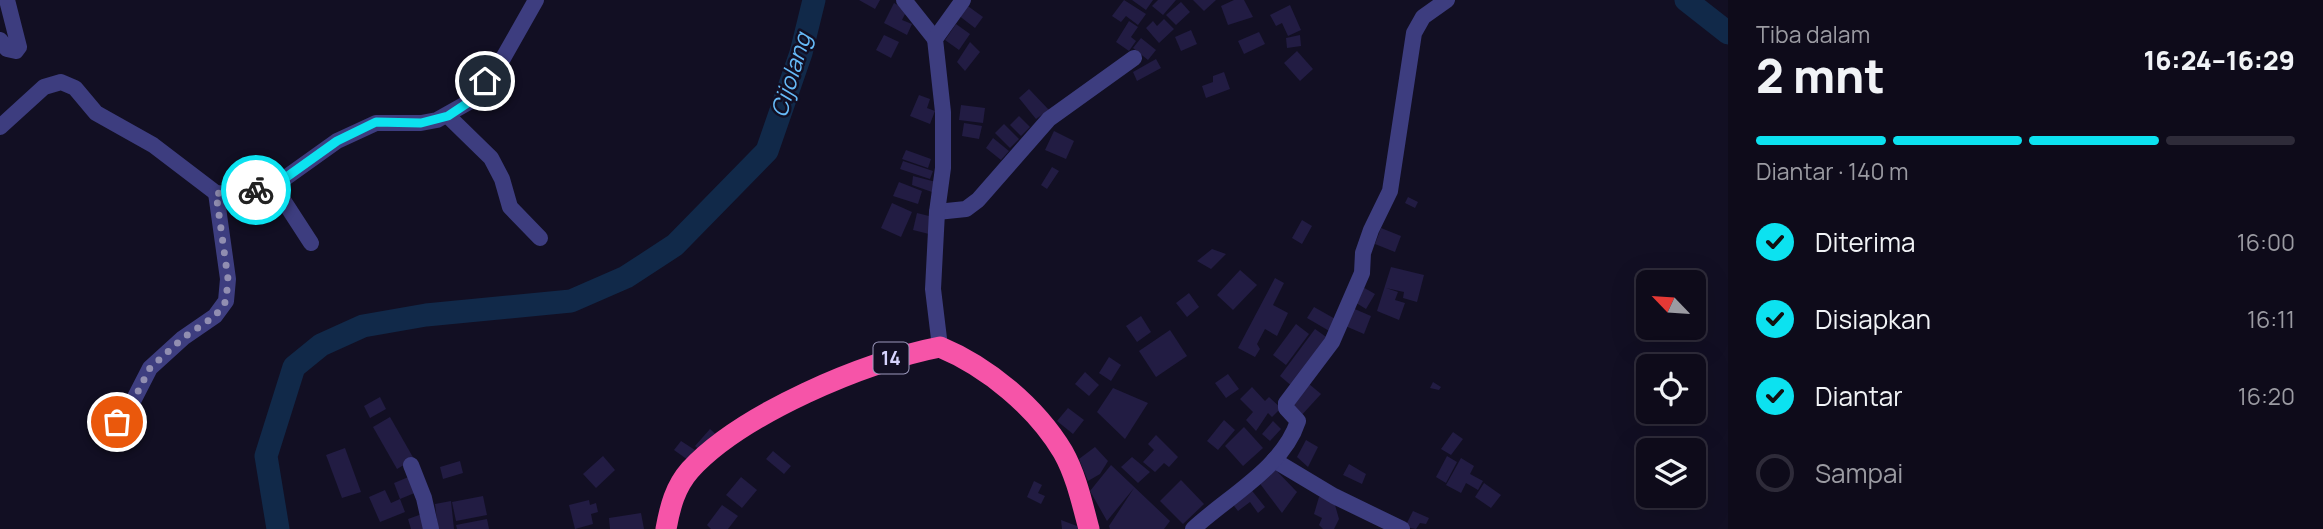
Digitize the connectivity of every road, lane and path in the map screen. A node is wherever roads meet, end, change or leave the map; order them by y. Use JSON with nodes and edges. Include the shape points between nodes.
{"nodes":[{"id":1,"x":7,"y":0,"type":"edge"},
{"id":2,"x":536,"y":0,"type":"edge"},
{"id":3,"x":904,"y":0,"type":"edge"},
{"id":4,"x":963,"y":0,"type":"edge"},
{"id":5,"x":1447,"y":0,"type":"edge"},
{"id":6,"x":0,"y":40,"type":"edge"},
{"id":7,"x":935,"y":40,"type":"junction"},
{"id":8,"x":1134,"y":58,"type":"dead end"},
{"id":9,"x":448,"y":116,"type":"junction"},
{"id":10,"x":0,"y":127,"type":"edge"},
{"id":11,"x":274,"y":186,"type":"junction"},
{"id":12,"x":216,"y":193,"type":"junction"},
{"id":13,"x":937,"y":212,"type":"junction"},
{"id":14,"x":540,"y":238,"type":"dead end"},
{"id":15,"x":311,"y":243,"type":"dead end"},
{"id":16,"x":940,"y":347,"type":"junction"},
{"id":17,"x":117,"y":422,"type":"dead end"},
{"id":18,"x":1274,"y":460,"type":"junction"},
{"id":19,"x":411,"y":465,"type":"dead end"},
{"id":20,"x":430,"y":529,"type":"edge"},
{"id":21,"x":666,"y":529,"type":"edge"},
{"id":22,"x":1089,"y":529,"type":"edge"},
{"id":23,"x":1193,"y":529,"type":"edge"},
{"id":24,"x":1402,"y":529,"type":"edge"}],
"edges":[{"from":1,"to":6,"type":"street","via":[[19,47],[10,51]]},
{"from":2,"to":9,"type":"street","via":[[502,60],[469,102]]},
{"from":3,"to":7,"type":"street"},
{"from":4,"to":7,"type":"street"},
{"from":5,"to":18,"type":"street","via":[[1423,17],[1415,33],[1390,191],[1371,230],[1362,273],[1332,342],[1286,403],[1297,421]]},
{"from":7,"to":13,"type":"street","via":[[943,111]]},
{"from":8,"to":13,"type":"street","via":[[1049,120],[978,201],[966,209]]},
{"from":9,"to":11,"type":"street","via":[[421,123],[376,122],[337,141]]},
{"from":9,"to":14,"type":"street","via":[[491,158],[510,207]]},
{"from":10,"to":12,"type":"street","via":[[44,87],[61,82],[75,88],[96,113],[153,145]]},
{"from":11,"to":12,"type":"street"},
{"from":11,"to":15,"type":"street"},
{"from":12,"to":17,"type":"street","via":[[228,279],[226,301],[215,316],[150,368]]},
{"from":13,"to":16,"type":"street","via":[[933,289]]},
{"from":16,"to":21,"type":"highway","number":"14","via":[[878,362],[808,392],[728,439],[678,486]]},
{"from":16,"to":22,"type":"highway","number":"14","via":[[982,369],[1016,397],[1063,452]]},
{"from":18,"to":23,"type":"street"},
{"from":18,"to":24,"type":"street"},
{"from":19,"to":20,"type":"street"}]}
